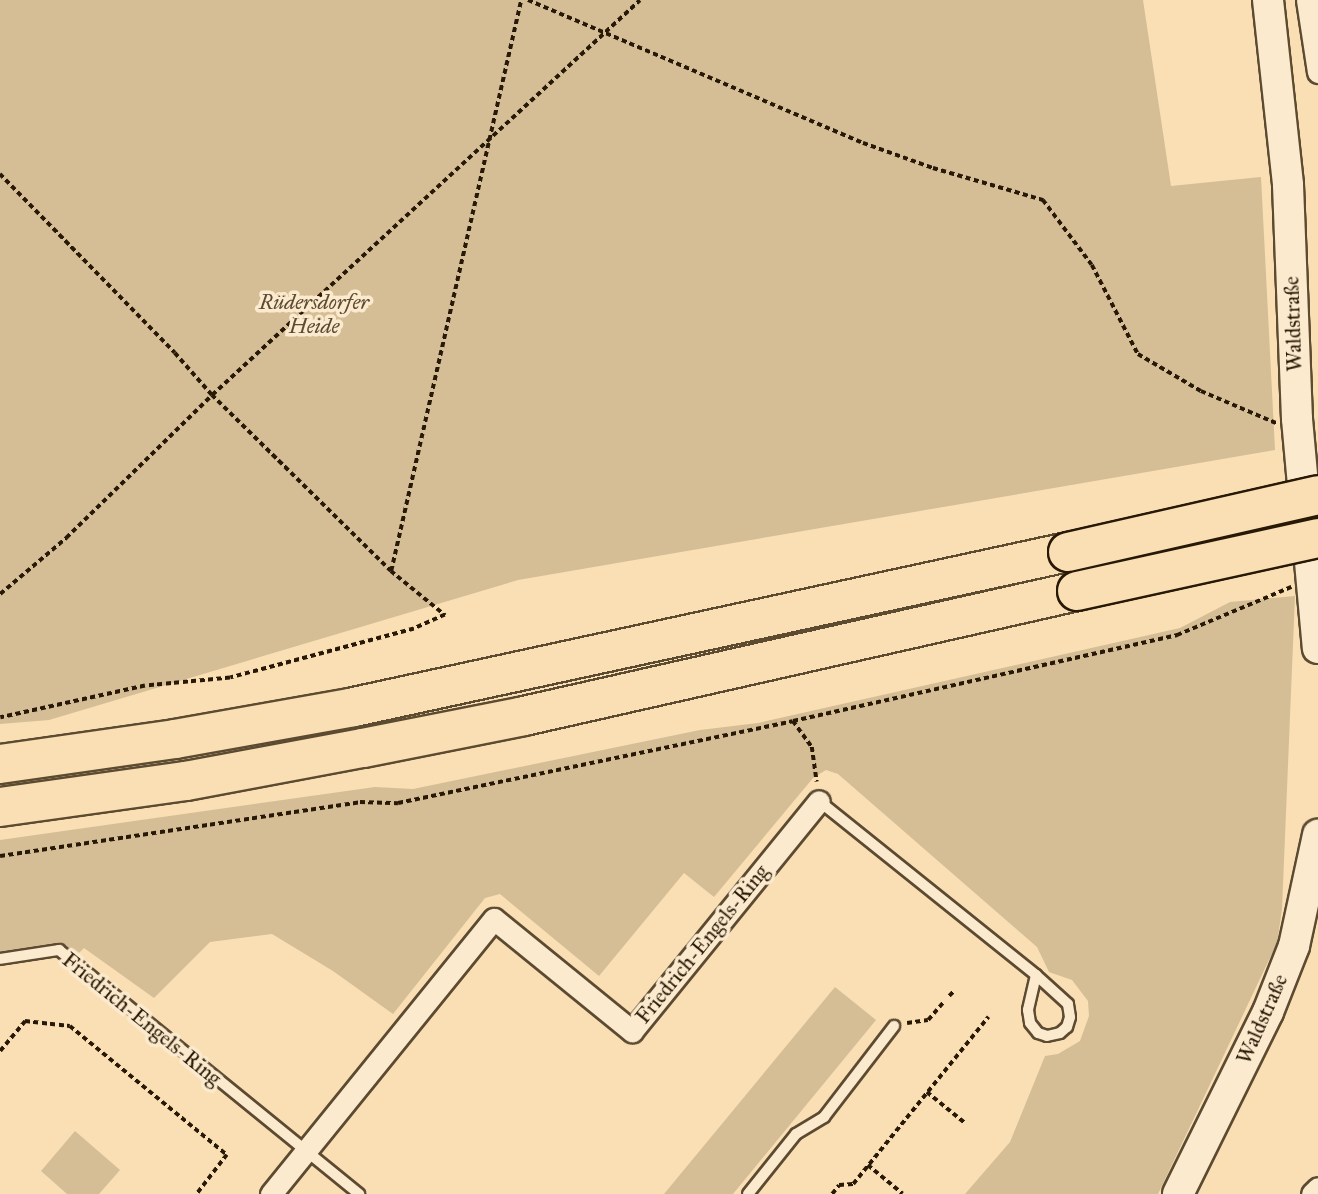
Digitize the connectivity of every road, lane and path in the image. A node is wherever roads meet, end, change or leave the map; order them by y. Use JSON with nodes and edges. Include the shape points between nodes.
{"nodes":[{"id":1,"x":521,"y":0,"type":"edge"},
{"id":2,"x":528,"y":0,"type":"edge"},
{"id":3,"x":640,"y":0,"type":"edge"},
{"id":4,"x":1268,"y":0,"type":"edge"},
{"id":5,"x":1307,"y":0,"type":"edge"},
{"id":6,"x":605,"y":33,"type":"junction"},
{"id":7,"x":1318,"y":72,"type":"edge"},
{"id":8,"x":489,"y":139,"type":"junction"},
{"id":9,"x":0,"y":174,"type":"edge"},
{"id":10,"x":212,"y":395,"type":"junction"},
{"id":11,"x":1287,"y":428,"type":"dead end"},
{"id":12,"x":1318,"y":495,"type":"edge"},
{"id":13,"x":1318,"y":538,"type":"edge"},
{"id":14,"x":391,"y":571,"type":"junction"},
{"id":15,"x":1312,"y":578,"type":"junction"},
{"id":16,"x":0,"y":594,"type":"edge"},
{"id":17,"x":1318,"y":648,"type":"edge"},
{"id":18,"x":0,"y":718,"type":"edge"},
{"id":19,"x":793,"y":721,"type":"junction"},
{"id":20,"x":0,"y":764,"type":"edge"},
{"id":21,"x":819,"y":801,"type":"junction"},
{"id":22,"x":0,"y":807,"type":"edge"},
{"id":23,"x":1318,"y":835,"type":"edge"},
{"id":24,"x":0,"y":856,"type":"edge"},
{"id":25,"x":0,"y":959,"type":"edge"},
{"id":26,"x":1035,"y":975,"type":"junction"},
{"id":27,"x":955,"y":990,"type":"dead end"},
{"id":28,"x":949,"y":996,"type":"dead end"},
{"id":29,"x":943,"y":1003,"type":"dead end"},
{"id":30,"x":988,"y":1017,"type":"dead end"},
{"id":31,"x":898,"y":1024,"type":"joint"},
{"id":32,"x":0,"y":1051,"type":"edge"},
{"id":33,"x":927,"y":1092,"type":"junction"},
{"id":34,"x":965,"y":1123,"type":"dead end"},
{"id":35,"x":305,"y":1150,"type":"junction"},
{"id":36,"x":868,"y":1165,"type":"junction"},
{"id":37,"x":1318,"y":1188,"type":"edge"},
{"id":38,"x":197,"y":1194,"type":"edge"},
{"id":39,"x":271,"y":1194,"type":"edge"},
{"id":40,"x":359,"y":1194,"type":"edge"},
{"id":41,"x":748,"y":1194,"type":"edge"},
{"id":42,"x":832,"y":1194,"type":"edge"},
{"id":43,"x":903,"y":1194,"type":"edge"},
{"id":44,"x":1178,"y":1194,"type":"edge"},
{"id":45,"x":1312,"y":1194,"type":"edge"}],
"edges":[{"from":1,"to":8,"type":"path"},
{"from":2,"to":6,"type":"path"},
{"from":3,"to":6,"type":"path"},
{"from":4,"to":15,"type":"street","name":"Waldstraße","via":[[1288,185],[1297,419]]},
{"from":5,"to":7,"type":"street"},
{"from":6,"to":8,"type":"path"},
{"from":6,"to":11,"type":"path","via":[[863,144],[1042,200],[1092,265],[1138,354],[1201,391]]},
{"from":8,"to":10,"type":"path"},
{"from":8,"to":14,"type":"path"},
{"from":9,"to":10,"type":"path"},
{"from":10,"to":14,"type":"path"},
{"from":10,"to":16,"type":"path","via":[[66,538]]},
{"from":12,"to":20,"type":"highway","bridge":true,"via":[[354,707]]},
{"from":13,"to":22,"type":"highway","bridge":true,"via":[[377,746]]},
{"from":14,"to":18,"type":"path","via":[[445,615],[414,629],[230,678],[145,686]]},
{"from":15,"to":17,"type":"street","name":"Waldstraße"},
{"from":15,"to":19,"type":"path","via":[[1177,635]]},
{"from":19,"to":21,"type":"path","via":[[812,747]]},
{"from":19,"to":24,"type":"path","via":[[398,803],[360,802]]},
{"from":21,"to":26,"type":"lane"},
{"from":21,"to":35,"type":"street","name":"Friedrich-Engels-Ring","via":[[632,1031],[494,919]]},
{"from":23,"to":44,"type":"street","name":"Waldstraße","via":[[1294,946],[1268,1012]]},
{"from":25,"to":35,"type":"lane","name":"Friedrich-Engels-Ring","via":[[59,950]]},
{"from":26,"to":26,"type":"lane","via":[[1027,1010],[1030,1023],[1047,1036],[1060,1032],[1070,1017],[1068,1004]]},
{"from":27,"to":28,"type":"path"},
{"from":29,"to":31,"type":"path","via":[[928,1020]]},
{"from":30,"to":33,"type":"path"},
{"from":31,"to":41,"type":"lane","via":[[824,1117],[796,1134]]},
{"from":32,"to":38,"type":"path","via":[[25,1021],[70,1026],[228,1155]]},
{"from":33,"to":34,"type":"path"},
{"from":33,"to":36,"type":"path"},
{"from":35,"to":39,"type":"street","name":"Friedrich-Engels-Ring"},
{"from":35,"to":40,"type":"lane","name":"Friedrich-Engels-Ring"},
{"from":36,"to":42,"type":"path","via":[[853,1184],[839,1185]]},
{"from":36,"to":43,"type":"path"},
{"from":37,"to":45,"type":"street"}]}
